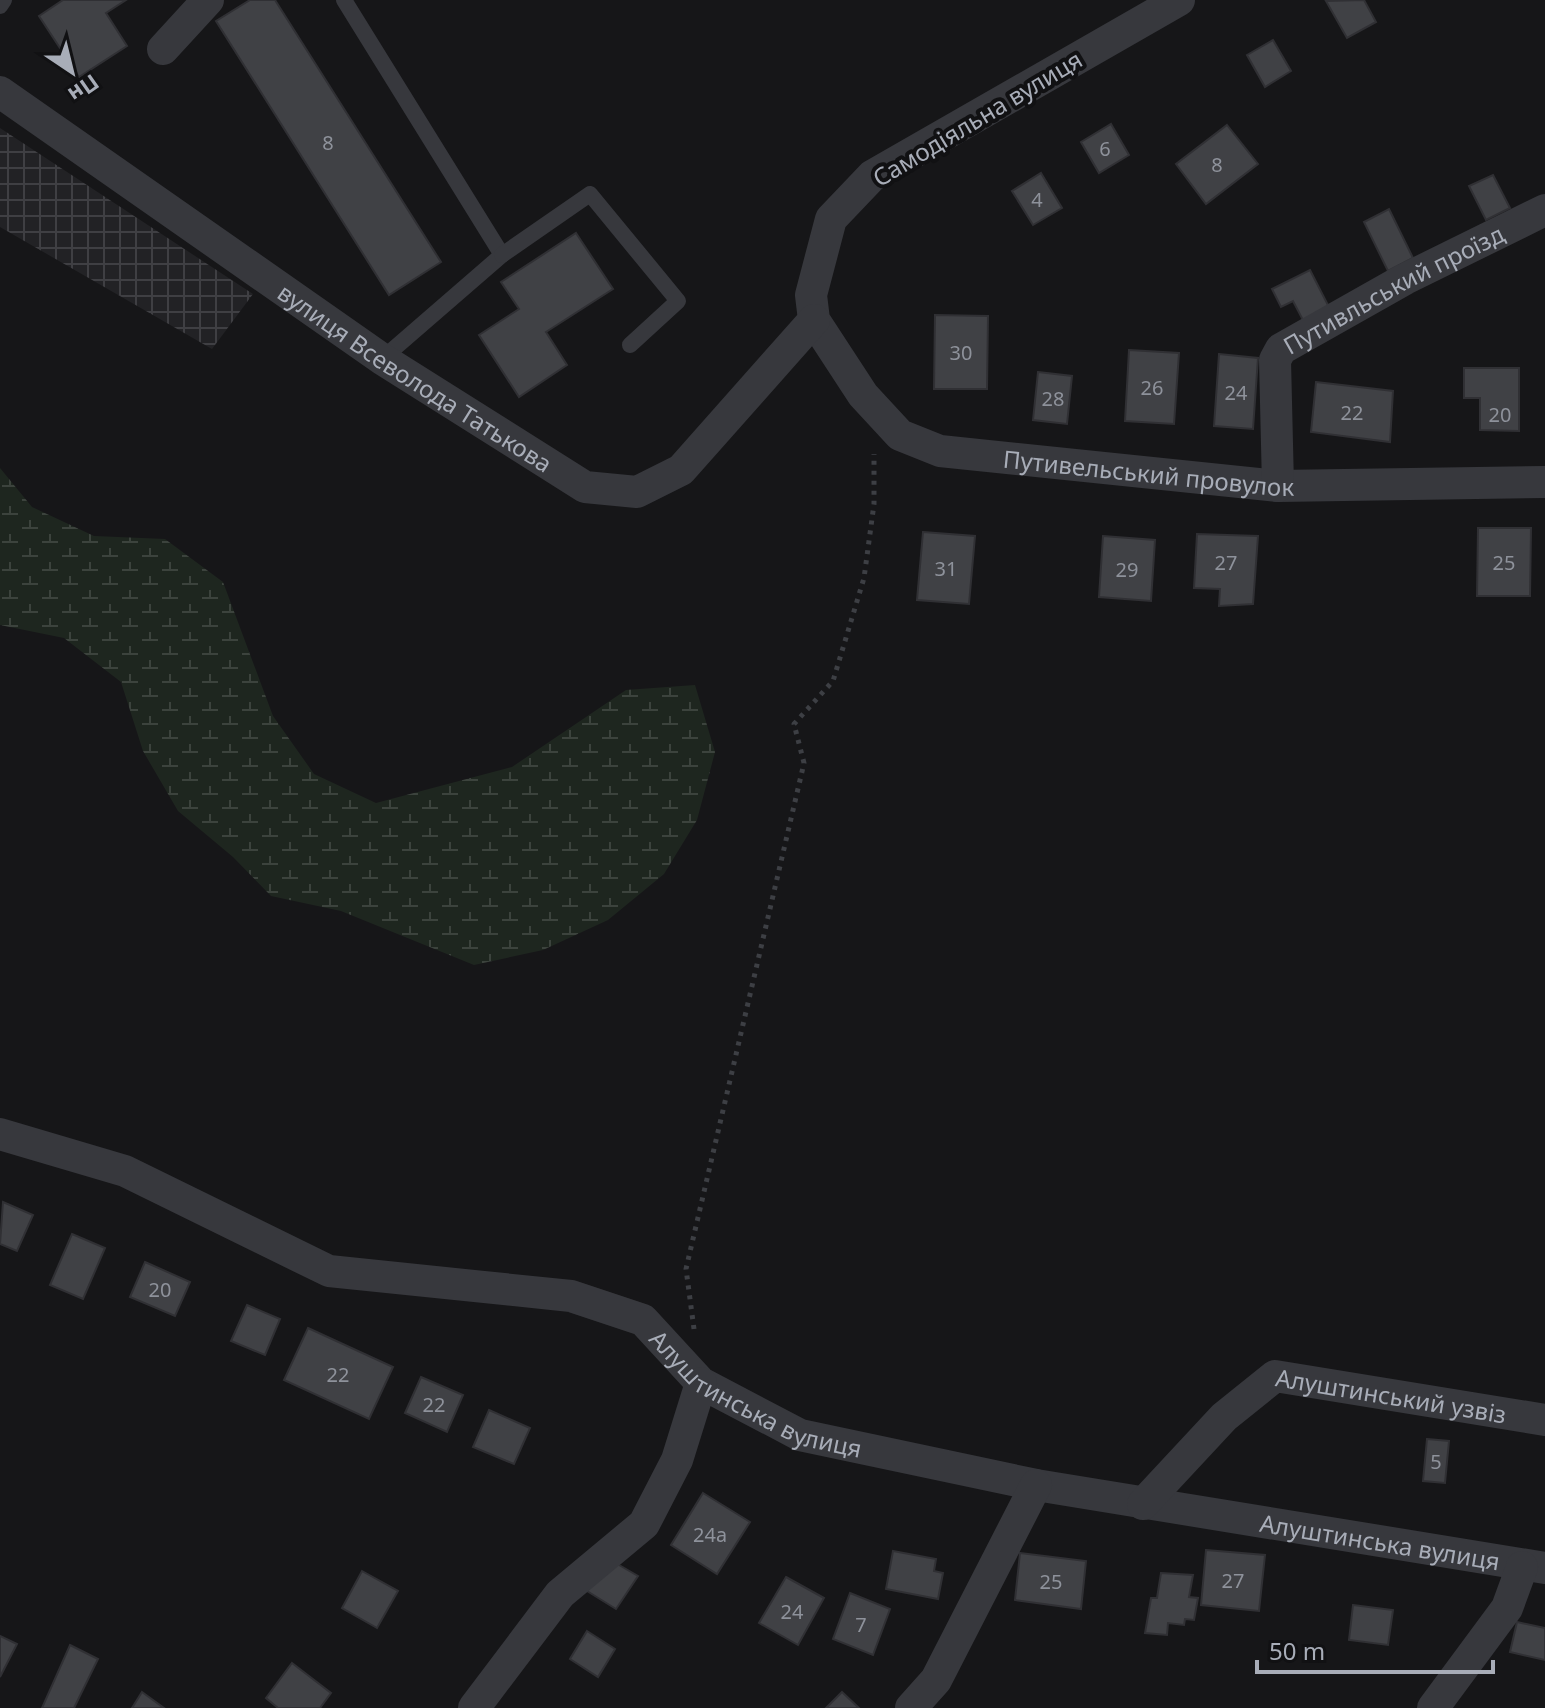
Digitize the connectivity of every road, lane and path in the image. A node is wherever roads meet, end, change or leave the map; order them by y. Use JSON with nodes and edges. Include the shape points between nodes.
{"nodes":[{"id":1,"x":4,"y":0,"type":"edge"},
{"id":2,"x":208,"y":0,"type":"edge"},
{"id":3,"x":344,"y":0,"type":"edge"},
{"id":4,"x":1179,"y":0,"type":"edge"},
{"id":5,"x":0,"y":6,"type":"edge"},
{"id":6,"x":163,"y":49,"type":"dead end"},
{"id":7,"x":0,"y":92,"type":"edge"},
{"id":8,"x":1545,"y":210,"type":"edge"},
{"id":9,"x":502,"y":255,"type":"junction"},
{"id":10,"x":814,"y":320,"type":"junction"},
{"id":11,"x":630,"y":345,"type":"dead end"},
{"id":12,"x":382,"y":359,"type":"junction"},
{"id":13,"x":863,"y":395,"type":"junction"},
{"id":14,"x":1545,"y":482,"type":"edge"},
{"id":15,"x":1278,"y":486,"type":"junction"},
{"id":16,"x":0,"y":1134,"type":"edge"},
{"id":17,"x":701,"y":1383,"type":"junction"},
{"id":18,"x":1545,"y":1420,"type":"edge"},
{"id":19,"x":1036,"y":1485,"type":"junction"},
{"id":20,"x":1143,"y":1504,"type":"junction"},
{"id":21,"x":1534,"y":1568,"type":"edge"},
{"id":22,"x":474,"y":1708,"type":"edge"},
{"id":23,"x":911,"y":1708,"type":"edge"},
{"id":24,"x":1433,"y":1708,"type":"edge"}],
"edges":[{"from":1,"to":5,"type":"lane"},
{"from":2,"to":6,"type":"street"},
{"from":3,"to":9,"type":"lane"},
{"from":4,"to":10,"type":"street","name":"Самодіяльна вулиця","via":[[872,176],[831,219],[811,295]]},
{"from":7,"to":12,"type":"street","name":"вулиця Всеволода Татькова"},
{"from":8,"to":15,"type":"street","name":"Путивльський проїзд","via":[[1405,279],[1281,349],[1275,360]]},
{"from":9,"to":11,"type":"lane","via":[[590,194],[678,301]]},
{"from":9,"to":12,"type":"lane"},
{"from":10,"to":12,"type":"street","name":"вулиця Всеволода Татькова","via":[[681,470],[637,492],[585,487]]},
{"from":10,"to":13,"type":"street","name":"Путивельський провулок"},
{"from":13,"to":15,"type":"street","name":"Путивельський провулок","via":[[900,435],[940,451]]},
{"from":13,"to":17,"type":"path","via":[[874,441],[874,504],[864,578],[833,681],[794,724],[804,763],[686,1269]]},
{"from":14,"to":15,"type":"street","name":"Путивельський провулок"},
{"from":16,"to":17,"type":"street","name":"Алуштинська вулиця","via":[[125,1171],[329,1271],[571,1296],[643,1320]]},
{"from":17,"to":19,"type":"street","name":"Алуштинська вулиця","via":[[800,1435]]},
{"from":17,"to":22,"type":"street","via":[[677,1460],[644,1524],[560,1594]]},
{"from":18,"to":20,"type":"street","name":"Алуштинський узвіз","via":[[1275,1376],[1224,1417]]},
{"from":19,"to":20,"type":"street","name":"Алуштинська вулиця"},
{"from":19,"to":23,"type":"street","via":[[936,1680]]},
{"from":20,"to":21,"type":"street","name":"Алуштинська вулиця"},
{"from":21,"to":24,"type":"street"}]}
